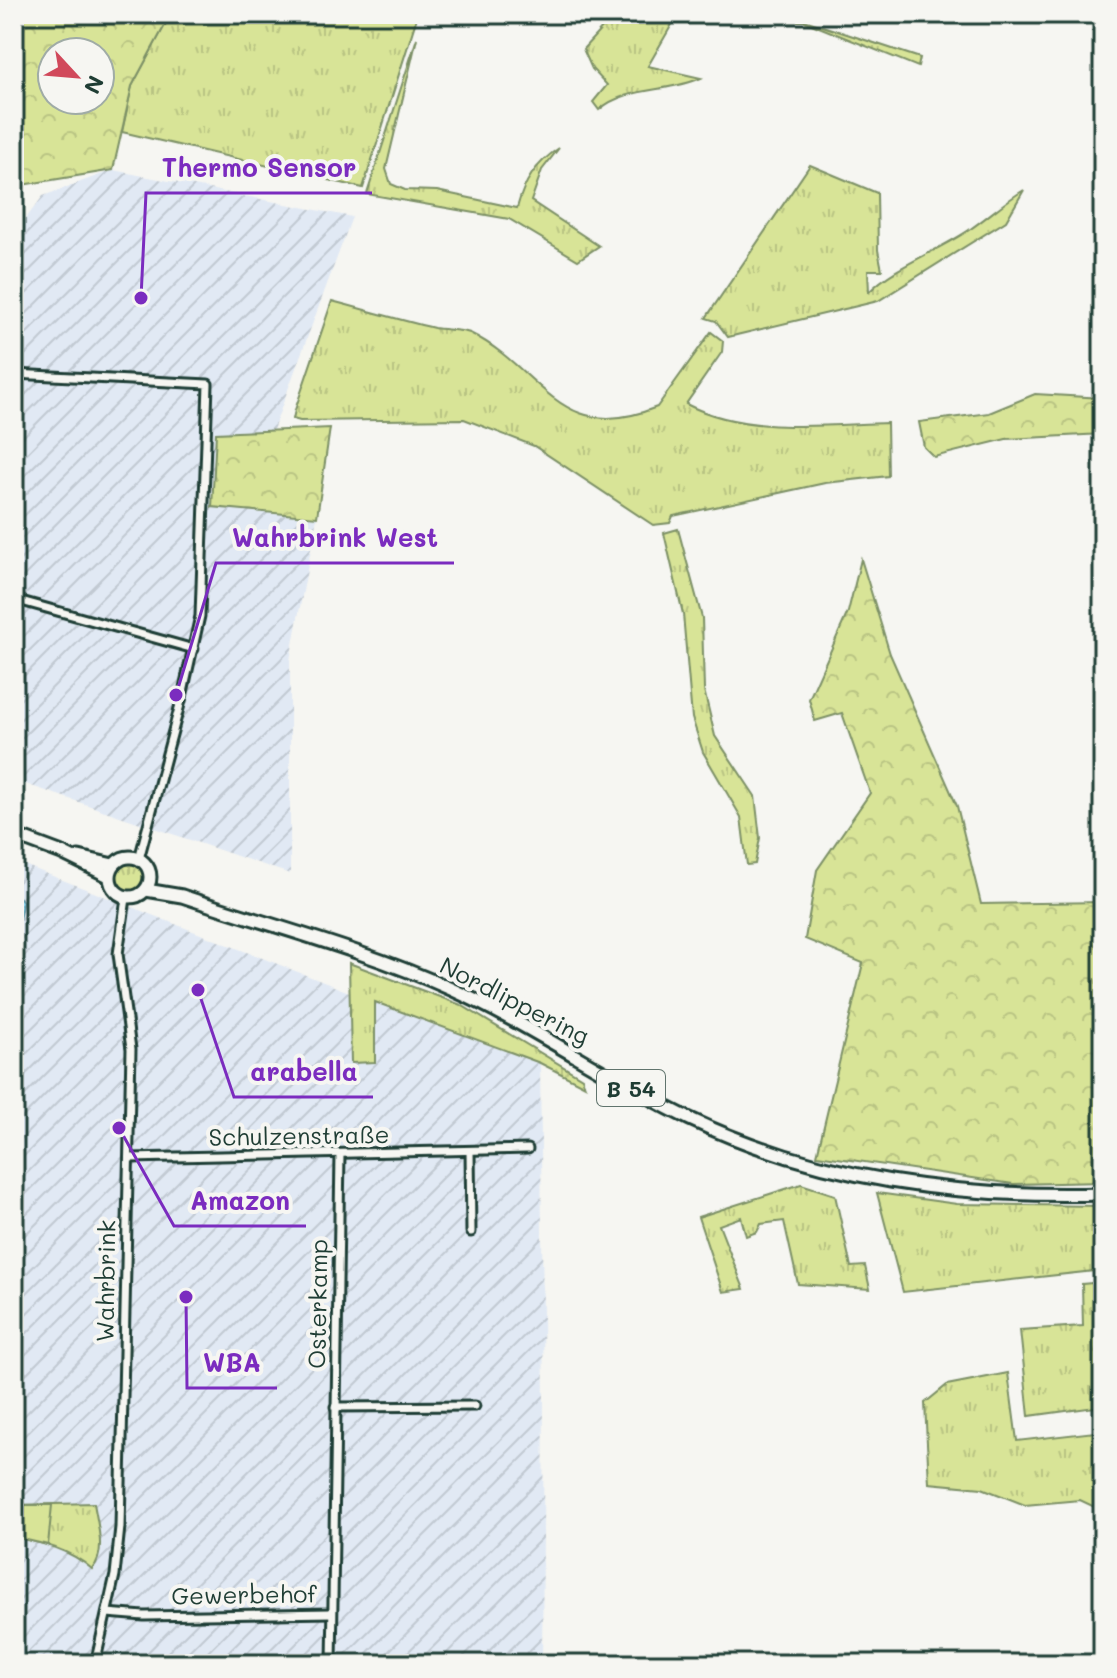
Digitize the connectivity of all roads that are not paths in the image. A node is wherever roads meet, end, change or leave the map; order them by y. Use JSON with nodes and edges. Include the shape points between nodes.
{"nodes":[{"id":1,"x":14,"y":374,"type":"edge"},
{"id":2,"x":14,"y":599,"type":"edge"},
{"id":3,"x":194,"y":649,"type":"junction"},
{"id":4,"x":14,"y":835,"type":"edge"},
{"id":5,"x":139,"y":859,"type":"junction"},
{"id":6,"x":111,"y":870,"type":"junction"},
{"id":7,"x":150,"y":877,"type":"junction"},
{"id":8,"x":146,"y":890,"type":"junction"},
{"id":9,"x":182,"y":896,"type":"junction"},
{"id":10,"x":126,"y":898,"type":"junction"},
{"id":11,"x":528,"y":1149,"type":"dead end"},
{"id":12,"x":470,"y":1151,"type":"junction"},
{"id":13,"x":340,"y":1154,"type":"junction"},
{"id":14,"x":129,"y":1158,"type":"junction"},
{"id":15,"x":1103,"y":1194,"type":"edge"},
{"id":16,"x":471,"y":1232,"type":"dead end"},
{"id":17,"x":475,"y":1406,"type":"dead end"},
{"id":18,"x":335,"y":1407,"type":"junction"},
{"id":19,"x":107,"y":1613,"type":"junction"},
{"id":20,"x":331,"y":1613,"type":"junction"},
{"id":21,"x":95,"y":1664,"type":"edge"},
{"id":22,"x":332,"y":1664,"type":"edge"}],
"edges":[{"from":1,"to":3,"type":"street","via":[[208,384],[200,616]]},
{"from":2,"to":3,"type":"street"},
{"from":3,"to":5,"type":"street"},
{"from":4,"to":6,"type":"main road"},
{"from":5,"to":6,"type":"main road","via":[[126,857]]},
{"from":5,"to":7,"type":"main road"},
{"from":6,"to":10,"type":"main road","via":[[114,891]]},
{"from":7,"to":8,"type":"main road"},
{"from":7,"to":9,"type":"main road","name":"Nordlippering","number":"B 54"},
{"from":8,"to":9,"type":"main road","name":"Nordlippering","number":"B 54"},
{"from":8,"to":10,"type":"main road"},
{"from":9,"to":15,"type":"main road","name":"Nordlippering","number":"B 54","via":[[447,987],[514,1019],[687,1118],[766,1151],[912,1186]]},
{"from":10,"to":14,"type":"street","name":"Wahrbrink","via":[[118,954],[130,1041]]},
{"from":11,"to":12,"type":"street","name":"Schulzenstraße"},
{"from":12,"to":13,"type":"street","name":"Schulzenstraße"},
{"from":12,"to":16,"type":"street"},
{"from":13,"to":14,"type":"street","name":"Schulzenstraße"},
{"from":13,"to":18,"type":"street","name":"Osterkamp"},
{"from":14,"to":19,"type":"street","name":"Wahrbrink","via":[[120,1527]]},
{"from":17,"to":18,"type":"street"},
{"from":18,"to":20,"type":"street","name":"Osterkamp"},
{"from":19,"to":20,"type":"street","name":"Gewerbehof"},
{"from":19,"to":21,"type":"street","name":"Wahrbrink"},
{"from":20,"to":22,"type":"street","name":"Gewerbehof"}]}
